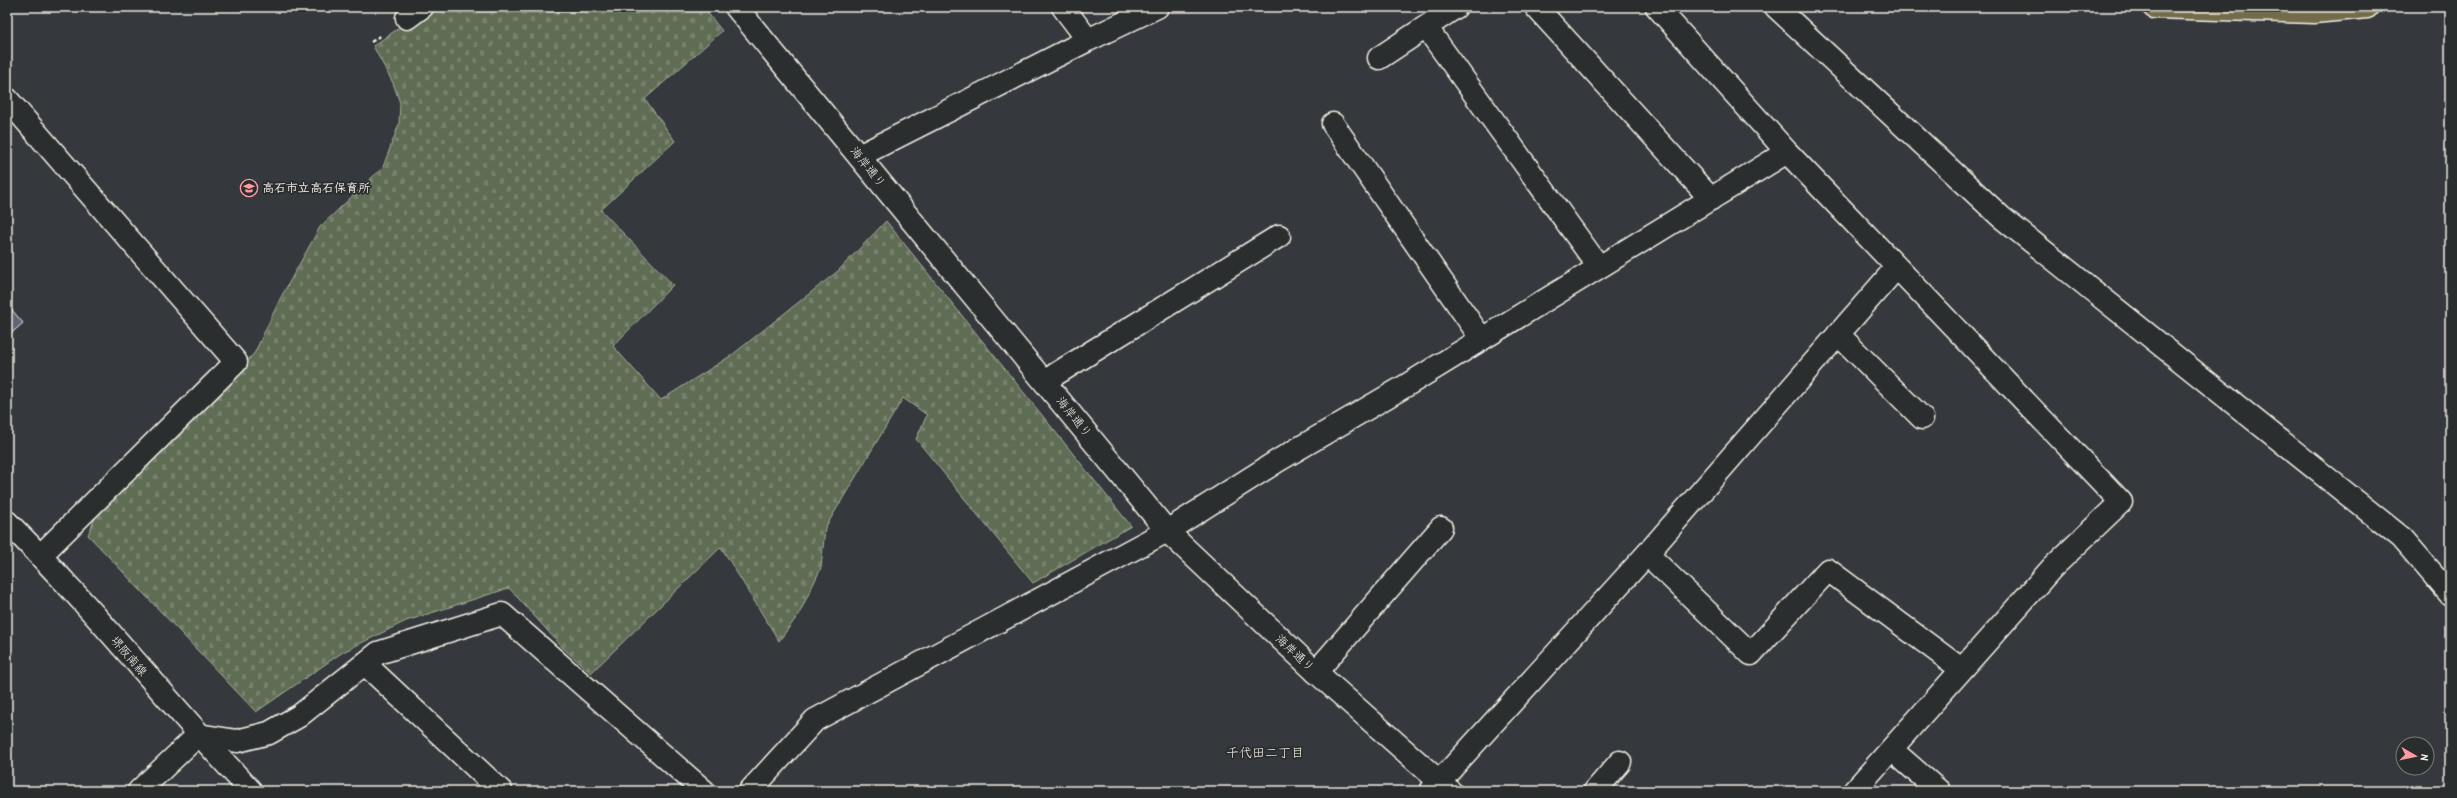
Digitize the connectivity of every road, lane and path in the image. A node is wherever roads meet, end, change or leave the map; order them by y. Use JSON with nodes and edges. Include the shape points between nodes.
{"nodes":[{"id":1,"x":736,"y":7,"type":"edge"},
{"id":2,"x":1063,"y":7,"type":"edge"},
{"id":3,"x":1157,"y":7,"type":"edge"},
{"id":4,"x":1456,"y":7,"type":"edge"},
{"id":5,"x":1536,"y":7,"type":"edge"},
{"id":6,"x":1657,"y":7,"type":"edge"},
{"id":7,"x":1776,"y":7,"type":"edge"},
{"id":8,"x":2154,"y":7,"type":"edge"},
{"id":9,"x":2367,"y":7,"type":"edge"},
{"id":10,"x":1426,"y":27,"type":"junction"},
{"id":11,"x":1088,"y":40,"type":"junction"},
{"id":12,"x":1379,"y":58,"type":"dead end"},
{"id":13,"x":7,"y":99,"type":"edge"},
{"id":14,"x":1333,"y":124,"type":"dead end"},
{"id":15,"x":1787,"y":152,"type":"junction"},
{"id":16,"x":860,"y":156,"type":"junction"},
{"id":17,"x":1711,"y":199,"type":"junction"},
{"id":18,"x":1279,"y":236,"type":"dead end"},
{"id":19,"x":1599,"y":267,"type":"junction"},
{"id":20,"x":1896,"y":268,"type":"junction"},
{"id":21,"x":1838,"y":334,"type":"junction"},
{"id":22,"x":1481,"y":338,"type":"junction"},
{"id":23,"x":1056,"y":374,"type":"dead end"},
{"id":24,"x":1922,"y":418,"type":"dead end"},
{"id":25,"x":7,"y":522,"type":"edge"},
{"id":26,"x":1441,"y":528,"type":"dead end"},
{"id":27,"x":1167,"y":531,"type":"junction"},
{"id":28,"x":1647,"y":554,"type":"junction"},
{"id":29,"x":41,"y":555,"type":"junction"},
{"id":30,"x":2450,"y":594,"type":"edge"},
{"id":31,"x":365,"y":664,"type":"junction"},
{"id":32,"x":1961,"y":670,"type":"junction"},
{"id":33,"x":1316,"y":672,"type":"junction"},
{"id":34,"x":198,"y":735,"type":"junction"},
{"id":35,"x":1892,"y":750,"type":"junction"},
{"id":36,"x":1620,"y":762,"type":"dead end"},
{"id":37,"x":1440,"y":788,"type":"edge"},
{"id":38,"x":139,"y":791,"type":"edge"},
{"id":39,"x":251,"y":791,"type":"edge"},
{"id":40,"x":501,"y":791,"type":"edge"},
{"id":41,"x":704,"y":791,"type":"edge"},
{"id":42,"x":750,"y":791,"type":"edge"},
{"id":43,"x":1595,"y":791,"type":"edge"},
{"id":44,"x":1854,"y":791,"type":"edge"},
{"id":45,"x":1939,"y":791,"type":"edge"}],
"edges":[{"from":1,"to":16,"type":"street","name":"海岸通り"},
{"from":2,"to":11,"type":"street"},
{"from":3,"to":11,"type":"street"},
{"from":4,"to":10,"type":"street"},
{"from":5,"to":17,"type":"street"},
{"from":6,"to":15,"type":"street"},
{"from":7,"to":30,"type":"street","via":[[2001,217],[2402,538]]},
{"from":8,"to":9,"type":"main road","via":[[2314,12]]},
{"from":10,"to":12,"type":"street"},
{"from":10,"to":19,"type":"street"},
{"from":11,"to":16,"type":"street"},
{"from":13,"to":29,"type":"street","via":[[236,362]]},
{"from":14,"to":22,"type":"street"},
{"from":15,"to":17,"type":"street"},
{"from":15,"to":20,"type":"street"},
{"from":16,"to":27,"type":"street","name":"海岸通り"},
{"from":17,"to":19,"type":"street"},
{"from":18,"to":23,"type":"street"},
{"from":19,"to":22,"type":"street"},
{"from":20,"to":21,"type":"street"},
{"from":20,"to":32,"type":"street","via":[[2121,502],[2052,568]]},
{"from":21,"to":24,"type":"street"},
{"from":21,"to":28,"type":"street"},
{"from":22,"to":27,"type":"street","via":[[1278,460]]},
{"from":25,"to":29,"type":"street","name":"堺阪南線"},
{"from":26,"to":33,"type":"street"},
{"from":27,"to":33,"type":"street","name":"海岸通り"},
{"from":27,"to":42,"type":"street","via":[[815,720]]},
{"from":28,"to":32,"type":"street","via":[[1750,654],[1828,570]]},
{"from":28,"to":37,"type":"street"},
{"from":29,"to":34,"type":"street","name":"堺阪南線"},
{"from":31,"to":34,"type":"street","via":[[299,716],[269,733],[237,741]]},
{"from":31,"to":40,"type":"street"},
{"from":31,"to":41,"type":"street","via":[[378,653],[502,614]]},
{"from":32,"to":35,"type":"street"},
{"from":33,"to":37,"type":"street","name":"海岸通り"},
{"from":34,"to":38,"type":"street"},
{"from":34,"to":39,"type":"street","name":"堺阪南線"},
{"from":35,"to":44,"type":"street"},
{"from":35,"to":45,"type":"street"},
{"from":36,"to":43,"type":"street"}]}
